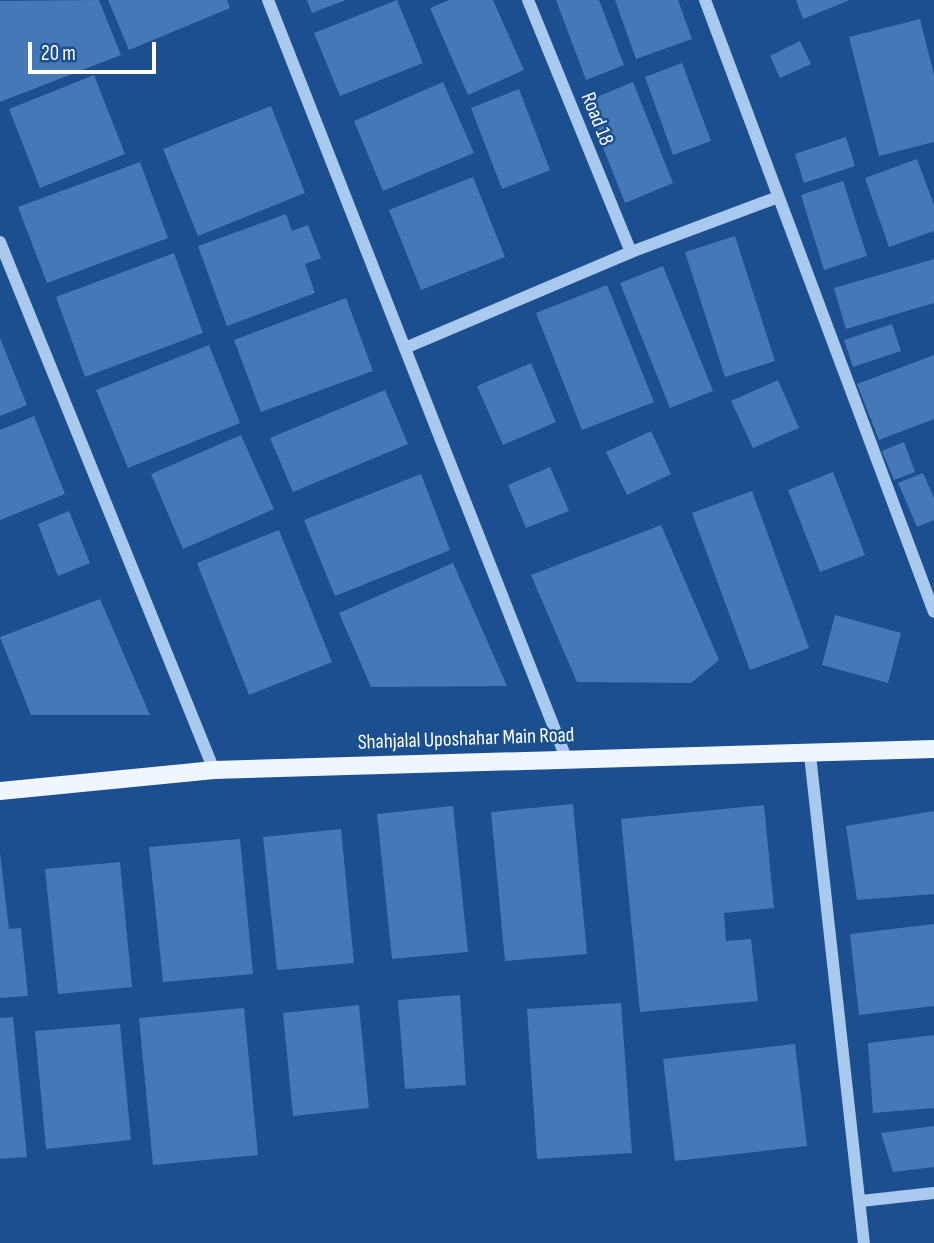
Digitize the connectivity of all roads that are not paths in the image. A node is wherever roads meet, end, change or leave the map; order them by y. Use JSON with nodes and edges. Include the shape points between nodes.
{"nodes":[{"id":1,"x":268,"y":0,"type":"edge"},
{"id":2,"x":528,"y":0,"type":"edge"},
{"id":3,"x":705,"y":0,"type":"edge"},
{"id":4,"x":778,"y":197,"type":"junction"},
{"id":5,"x":0,"y":242,"type":"edge"},
{"id":6,"x":631,"y":252,"type":"junction"},
{"id":7,"x":404,"y":348,"type":"junction"},
{"id":8,"x":934,"y":612,"type":"edge"},
{"id":9,"x":934,"y":749,"type":"edge"},
{"id":10,"x":810,"y":755,"type":"junction"},
{"id":11,"x":566,"y":758,"type":"junction"},
{"id":12,"x":214,"y":771,"type":"junction"},
{"id":13,"x":0,"y":791,"type":"edge"},
{"id":14,"x":934,"y":1193,"type":"edge"},
{"id":15,"x":861,"y":1201,"type":"junction"},
{"id":16,"x":864,"y":1243,"type":"edge"}],
"edges":[{"from":1,"to":7,"type":"street"},
{"from":2,"to":6,"type":"street","name":"Road 18"},
{"from":3,"to":4,"type":"street"},
{"from":4,"to":6,"type":"street"},
{"from":4,"to":8,"type":"street"},
{"from":5,"to":12,"type":"street"},
{"from":6,"to":7,"type":"street"},
{"from":7,"to":11,"type":"street"},
{"from":9,"to":10,"type":"main road","name":"Shahjalal Uposhahar Main Road"},
{"from":10,"to":11,"type":"main road","name":"Shahjalal Uposhahar Main Road"},
{"from":10,"to":15,"type":"street"},
{"from":11,"to":12,"type":"main road","name":"Shahjalal Uposhahar Main Road"},
{"from":12,"to":13,"type":"main road","name":"Shahjalal Uposhahar Main Road"},
{"from":14,"to":15,"type":"street"},
{"from":15,"to":16,"type":"street"}]}
